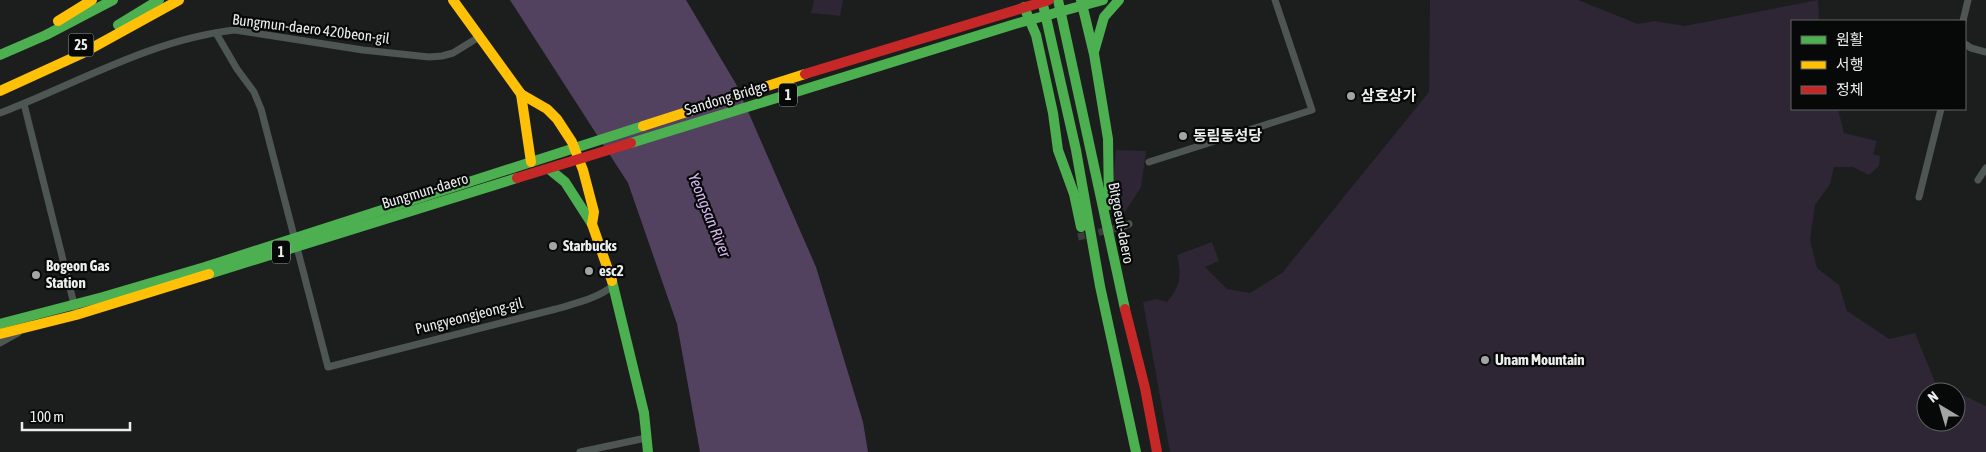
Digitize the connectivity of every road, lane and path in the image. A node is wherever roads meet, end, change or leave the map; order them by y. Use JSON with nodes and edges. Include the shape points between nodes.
{"nodes":[{"id":1,"x":92,"y":0,"type":"edge"},
{"id":2,"x":113,"y":0,"type":"edge"},
{"id":3,"x":159,"y":0,"type":"edge"},
{"id":4,"x":179,"y":0,"type":"edge"},
{"id":5,"x":453,"y":0,"type":"edge"},
{"id":6,"x":1042,"y":0,"type":"edge"},
{"id":7,"x":1049,"y":0,"type":"edge"},
{"id":8,"x":1058,"y":0,"type":"edge"},
{"id":9,"x":1103,"y":0,"type":"edge"},
{"id":10,"x":1119,"y":0,"type":"edge"},
{"id":11,"x":1276,"y":0,"type":"edge"},
{"id":12,"x":1968,"y":0,"type":"edge"},
{"id":13,"x":1082,"y":3,"type":"edge"},
{"id":14,"x":1023,"y":4,"type":"edge"},
{"id":15,"x":1963,"y":20,"type":"edge"},
{"id":16,"x":1030,"y":21,"type":"junction"},
{"id":17,"x":216,"y":33,"type":"junction"},
{"id":18,"x":479,"y":37,"type":"junction"},
{"id":19,"x":1966,"y":45,"type":"edge"},
{"id":20,"x":0,"y":48,"type":"edge"},
{"id":21,"x":1986,"y":52,"type":"edge"},
{"id":22,"x":1094,"y":54,"type":"junction"},
{"id":23,"x":0,"y":55,"type":"edge"},
{"id":24,"x":0,"y":84,"type":"edge"},
{"id":25,"x":0,"y":91,"type":"edge"},
{"id":26,"x":521,"y":94,"type":"junction"},
{"id":27,"x":24,"y":104,"type":"junction"},
{"id":28,"x":1941,"y":110,"type":"edge"},
{"id":29,"x":0,"y":113,"type":"edge"},
{"id":30,"x":558,"y":153,"type":"joint"},
{"id":31,"x":531,"y":162,"type":"junction"},
{"id":32,"x":1149,"y":162,"type":"dead end"},
{"id":33,"x":561,"y":165,"type":"joint"},
{"id":34,"x":1986,"y":168,"type":"edge"},
{"id":35,"x":549,"y":169,"type":"junction"},
{"id":36,"x":1978,"y":180,"type":"dead end"},
{"id":37,"x":1920,"y":197,"type":"dead end"},
{"id":38,"x":592,"y":224,"type":"junction"},
{"id":39,"x":296,"y":242,"type":"junction"},
{"id":40,"x":1118,"y":282,"type":"junction"},
{"id":41,"x":614,"y":285,"type":"junction"},
{"id":42,"x":1100,"y":286,"type":"junction"},
{"id":43,"x":75,"y":310,"type":"junction"},
{"id":44,"x":0,"y":324,"type":"edge"},
{"id":45,"x":27,"y":328,"type":"junction"},
{"id":46,"x":0,"y":334,"type":"edge"},
{"id":47,"x":0,"y":343,"type":"edge"},
{"id":48,"x":646,"y":438,"type":"junction"},
{"id":49,"x":580,"y":452,"type":"edge"},
{"id":50,"x":648,"y":452,"type":"edge"},
{"id":51,"x":1136,"y":452,"type":"edge"},
{"id":52,"x":1157,"y":452,"type":"edge"}],
"edges":[{"from":1,"to":20,"type":"main road","via":[[38,32]]},
{"from":2,"to":23,"type":"main road","number":"25"},
{"from":3,"to":24,"type":"main road","number":"25","via":[[57,58]]},
{"from":4,"to":25,"type":"main road","via":[[80,54]]},
{"from":5,"to":18,"type":"main road"},
{"from":6,"to":42,"type":"main road","name":"Bitgoeul-daero","via":[[1076,150]]},
{"from":7,"to":14,"type":"main road","number":"1"},
{"from":8,"to":40,"type":"main road","name":"Bitgoeul-daero"},
{"from":9,"to":13,"type":"main road","number":"1"},
{"from":10,"to":22,"type":"main road","via":[[1101,21]]},
{"from":11,"to":32,"type":"street","via":[[1312,110]]},
{"from":12,"to":15,"type":"street"},
{"from":13,"to":16,"type":"main road","number":"1"},
{"from":13,"to":22,"type":"main road"},
{"from":14,"to":16,"type":"main road"},
{"from":14,"to":30,"type":"main road","name":"Sandong Bridge","number":"1","via":[[1010,11]]},
{"from":16,"to":33,"type":"main road","name":"Sandong Bridge","number":"1"},
{"from":16,"to":42,"type":"main road","via":[[1045,76],[1058,150],[1074,194],[1084,243]]},
{"from":17,"to":18,"type":"street","name":"Bungmun-daero 420beon-gil","via":[[235,30],[429,57],[453,53]]},
{"from":17,"to":27,"type":"street","name":"Bungmun-daero 420beon-gil","via":[[104,68]]},
{"from":17,"to":39,"type":"street","via":[[258,99]]},
{"from":18,"to":26,"type":"main road"},
{"from":19,"to":21,"type":"street"},
{"from":22,"to":40,"type":"main road","via":[[1108,139],[1108,198],[1116,238]]},
{"from":26,"to":31,"type":"main road"},
{"from":26,"to":38,"type":"main road","via":[[547,109],[569,135],[591,197]]},
{"from":27,"to":29,"type":"street","name":"Bungmun-daero 420beon-gil"},
{"from":27,"to":43,"type":"street"},
{"from":28,"to":37,"type":"street"},
{"from":30,"to":31,"type":"main road","name":"Bungmun-daero","number":"1"},
{"from":31,"to":39,"type":"main road","name":"Bungmun-daero","number":"1"},
{"from":33,"to":35,"type":"main road","name":"Bungmun-daero","number":"1"},
{"from":34,"to":36,"type":"street"},
{"from":35,"to":38,"type":"main road","via":[[566,182]]},
{"from":35,"to":39,"type":"main road","name":"Bungmun-daero","number":"1"},
{"from":38,"to":41,"type":"main road"},
{"from":39,"to":41,"type":"street","name":"Pungyeongjeong-gil","via":[[328,367],[591,299]]},
{"from":39,"to":43,"type":"main road","name":"Bungmun-daero","number":"1"},
{"from":40,"to":52,"type":"main road","name":"Bitgoeul-daero","via":[[1145,388]]},
{"from":41,"to":48,"type":"main road","via":[[639,387]]},
{"from":42,"to":51,"type":"main road","name":"Bitgoeul-daero"},
{"from":43,"to":44,"type":"main road","name":"Bungmun-daero","number":"1"},
{"from":43,"to":45,"type":"main road","name":"Bungmun-daero","number":"1"},
{"from":45,"to":46,"type":"main road","name":"Bungmun-daero","number":"1"},
{"from":45,"to":47,"type":"street"},
{"from":48,"to":49,"type":"street"},
{"from":48,"to":50,"type":"main road"}]}
